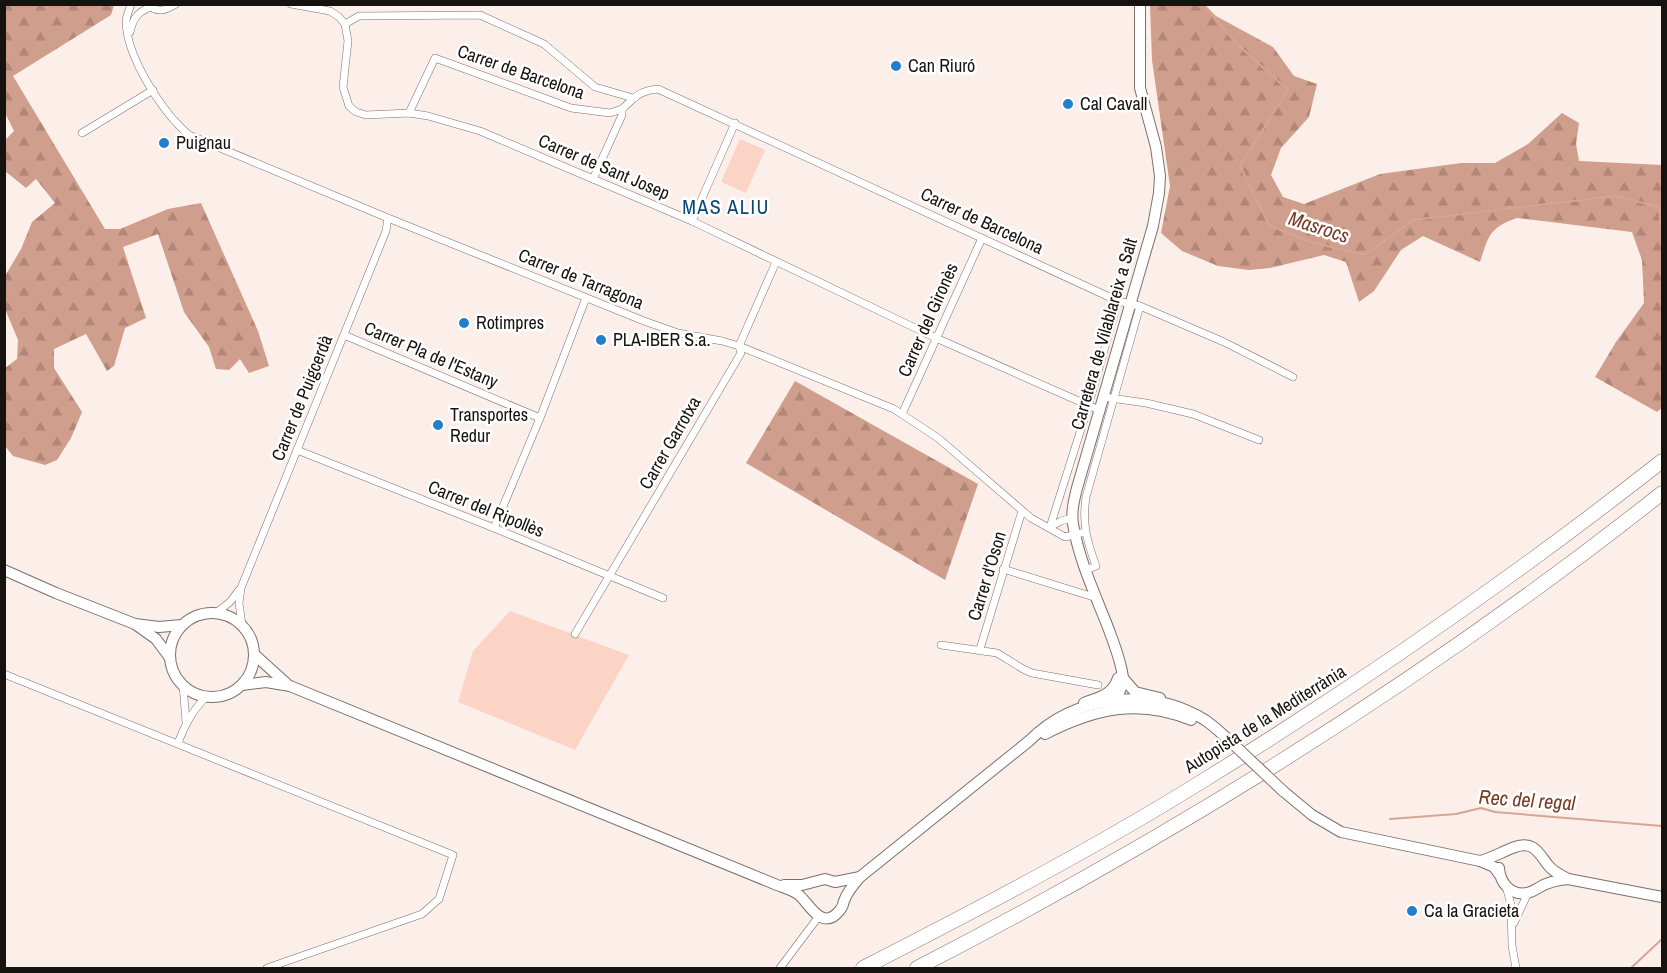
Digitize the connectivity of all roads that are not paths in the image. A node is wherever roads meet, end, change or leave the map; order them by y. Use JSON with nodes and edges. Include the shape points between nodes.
{"nodes":[{"id":1,"x":131,"y":4,"type":"edge"},
{"id":2,"x":176,"y":4,"type":"edge"},
{"id":3,"x":291,"y":4,"type":"edge"},
{"id":4,"x":1140,"y":4,"type":"edge"},
{"id":5,"x":149,"y":6,"type":"edge"},
{"id":6,"x":345,"y":24,"type":"junction"},
{"id":7,"x":129,"y":35,"type":"junction"},
{"id":8,"x":153,"y":90,"type":"junction"},
{"id":9,"x":633,"y":98,"type":"junction"},
{"id":10,"x":622,"y":109,"type":"junction"},
{"id":11,"x":409,"y":113,"type":"junction"},
{"id":12,"x":735,"y":123,"type":"junction"},
{"id":13,"x":82,"y":133,"type":"dead end"},
{"id":14,"x":593,"y":179,"type":"junction"},
{"id":15,"x":388,"y":218,"type":"junction"},
{"id":16,"x":693,"y":221,"type":"junction"},
{"id":17,"x":982,"y":238,"type":"junction"},
{"id":18,"x":777,"y":262,"type":"junction"},
{"id":19,"x":586,"y":298,"type":"junction"},
{"id":20,"x":1118,"y":302,"type":"junction"},
{"id":21,"x":1135,"y":305,"type":"junction"},
{"id":22,"x":344,"y":334,"type":"junction"},
{"id":23,"x":936,"y":338,"type":"junction"},
{"id":24,"x":739,"y":346,"type":"junction"},
{"id":25,"x":1293,"y":377,"type":"dead end"},
{"id":26,"x":1103,"y":397,"type":"junction"},
{"id":27,"x":1115,"y":399,"type":"junction"},
{"id":28,"x":1094,"y":409,"type":"junction"},
{"id":29,"x":902,"y":414,"type":"junction"},
{"id":30,"x":540,"y":418,"type":"junction"},
{"id":31,"x":1259,"y":440,"type":"dead end"},
{"id":32,"x":297,"y":450,"type":"junction"},
{"id":33,"x":1662,"y":462,"type":"edge"},
{"id":34,"x":1662,"y":493,"type":"edge"},
{"id":35,"x":1022,"y":511,"type":"junction"},
{"id":36,"x":1072,"y":518,"type":"junction"},
{"id":37,"x":494,"y":528,"type":"junction"},
{"id":38,"x":1050,"y":528,"type":"junction"},
{"id":39,"x":1075,"y":534,"type":"junction"},
{"id":40,"x":1004,"y":569,"type":"junction"},
{"id":41,"x":4,"y":570,"type":"edge"},
{"id":42,"x":1086,"y":570,"type":"junction"},
{"id":43,"x":610,"y":577,"type":"junction"},
{"id":44,"x":241,"y":588,"type":"junction"},
{"id":45,"x":663,"y":598,"type":"dead end"},
{"id":46,"x":1097,"y":598,"type":"junction"},
{"id":47,"x":217,"y":612,"type":"junction"},
{"id":48,"x":135,"y":624,"type":"junction"},
{"id":49,"x":182,"y":625,"type":"junction"},
{"id":50,"x":243,"y":625,"type":"junction"},
{"id":51,"x":575,"y":634,"type":"dead end"},
{"id":52,"x":941,"y":645,"type":"dead end"},
{"id":53,"x":980,"y":649,"type":"junction"},
{"id":54,"x":255,"y":655,"type":"junction"},
{"id":55,"x":170,"y":658,"type":"junction"},
{"id":56,"x":1120,"y":666,"type":"junction"},
{"id":57,"x":4,"y":674,"type":"edge"},
{"id":58,"x":1123,"y":678,"type":"junction"},
{"id":59,"x":183,"y":685,"type":"junction"},
{"id":60,"x":242,"y":685,"type":"junction"},
{"id":61,"x":1098,"y":685,"type":"dead end"},
{"id":62,"x":290,"y":686,"type":"junction"},
{"id":63,"x":206,"y":697,"type":"junction"},
{"id":64,"x":1115,"y":700,"type":"junction"},
{"id":65,"x":1205,"y":720,"type":"junction"},
{"id":66,"x":186,"y":722,"type":"junction"},
{"id":67,"x":1050,"y":723,"type":"junction"},
{"id":68,"x":1066,"y":723,"type":"junction"},
{"id":69,"x":1225,"y":737,"type":"junction"},
{"id":70,"x":1029,"y":741,"type":"junction"},
{"id":71,"x":178,"y":743,"type":"junction"},
{"id":72,"x":1507,"y":851,"type":"junction"},
{"id":73,"x":1480,"y":861,"type":"junction"},
{"id":74,"x":1546,"y":863,"type":"junction"},
{"id":75,"x":1499,"y":873,"type":"junction"},
{"id":76,"x":860,"y":877,"type":"junction"},
{"id":77,"x":1568,"y":879,"type":"junction"},
{"id":78,"x":815,"y":882,"type":"junction"},
{"id":79,"x":835,"y":882,"type":"junction"},
{"id":80,"x":777,"y":885,"type":"junction"},
{"id":81,"x":1506,"y":886,"type":"junction"},
{"id":82,"x":1541,"y":886,"type":"junction"},
{"id":83,"x":1528,"y":893,"type":"junction"},
{"id":84,"x":1662,"y":897,"type":"edge"},
{"id":85,"x":844,"y":900,"type":"junction"},
{"id":86,"x":807,"y":901,"type":"junction"},
{"id":87,"x":819,"y":916,"type":"junction"},
{"id":88,"x":1513,"y":925,"type":"junction"},
{"id":89,"x":267,"y":969,"type":"edge"},
{"id":90,"x":780,"y":969,"type":"edge"},
{"id":91,"x":863,"y":969,"type":"edge"},
{"id":92,"x":917,"y":969,"type":"edge"},
{"id":93,"x":1516,"y":969,"type":"edge"}],
"edges":[{"from":1,"to":7,"type":"street","name":"Carrer de Tarragona","via":[[126,21]]},
{"from":2,"to":5,"type":"street","via":[[165,10]]},
{"from":3,"to":6,"type":"street","via":[[330,11]]},
{"from":4,"to":21,"type":"main road","name":"Carretera de Vilablareix a Salt","via":[[1140,88],[1159,162],[1160,193]]},
{"from":5,"to":7,"type":"street","via":[[133,20]]},
{"from":6,"to":9,"type":"street","via":[[359,16],[480,15],[543,44],[595,87]]},
{"from":6,"to":11,"type":"street","name":"Carrer de Sant Josep","via":[[348,41],[344,87],[349,105],[366,115]]},
{"from":7,"to":8,"type":"street","name":"Carrer de Tarragona","via":[[134,56]]},
{"from":8,"to":13,"type":"street"},
{"from":8,"to":15,"type":"street","name":"Carrer de Tarragona","via":[[168,115],[189,135]]},
{"from":9,"to":10,"type":"street"},
{"from":9,"to":12,"type":"street","name":"Carrer de Barcelona","via":[[646,90],[658,89]]},
{"from":10,"to":11,"type":"street","name":"Carrer de Barcelona","via":[[610,114],[571,108],[435,58]]},
{"from":10,"to":14,"type":"street"},
{"from":11,"to":14,"type":"street","name":"Carrer de Sant Josep","via":[[480,131]]},
{"from":12,"to":16,"type":"street"},
{"from":12,"to":17,"type":"street","name":"Carrer de Barcelona"},
{"from":14,"to":16,"type":"street","name":"Carrer de Sant Josep"},
{"from":15,"to":19,"type":"street","name":"Carrer de Tarragona"},
{"from":15,"to":22,"type":"street","name":"Carrer de Puigcerdà"},
{"from":16,"to":18,"type":"street","name":"Carrer de Sant Josep"},
{"from":17,"to":20,"type":"street","name":"Carrer de Barcelona"},
{"from":17,"to":23,"type":"street","name":"Carrer del Gironès"},
{"from":18,"to":23,"type":"street","name":"Carrer de Sant Josep"},
{"from":18,"to":24,"type":"street","name":"Carrer Garrotxa"},
{"from":19,"to":24,"type":"street","name":"Carrer de Tarragona","via":[[678,333]]},
{"from":19,"to":30,"type":"street"},
{"from":20,"to":21,"type":"street","name":"Carrer de Barcelona"},
{"from":20,"to":28,"type":"street"},
{"from":21,"to":25,"type":"street","name":"Carrer de Barcelona","via":[[1224,342]]},
{"from":21,"to":26,"type":"main road","name":"Carretera de Vilablareix a Salt"},
{"from":21,"to":27,"type":"street"},
{"from":22,"to":30,"type":"street","name":"Carrer Pla de l'Estany"},
{"from":22,"to":32,"type":"street","name":"Carrer de Puigcerdà"},
{"from":23,"to":28,"type":"street","name":"Carrer de Sant Josep"},
{"from":23,"to":29,"type":"street","name":"Carrer del Gironès"},
{"from":24,"to":29,"type":"street","name":"Carrer de Tarragona"},
{"from":24,"to":43,"type":"street","name":"Carrer Garrotxa","via":[[741,353]]},
{"from":26,"to":27,"type":"street"},
{"from":26,"to":28,"type":"main road","name":"Carretera de Vilablareix a Salt"},
{"from":27,"to":31,"type":"street","via":[[1193,414]]},
{"from":27,"to":39,"type":"street"},
{"from":28,"to":36,"type":"main road","name":"Carretera de Vilablareix a Salt"},
{"from":28,"to":38,"type":"street"},
{"from":29,"to":35,"type":"street","name":"Carrer de Tarragona","via":[[938,438]]},
{"from":30,"to":37,"type":"street"},
{"from":32,"to":37,"type":"street","name":"Carrer del Ripollès"},
{"from":32,"to":44,"type":"street","name":"Carrer de Puigcerdà"},
{"from":33,"to":91,"type":"highway","name":"Autopista de la Mediterrània","via":[[1438,628],[1208,778],[1031,880]]},
{"from":34,"to":92,"type":"highway","via":[[1504,612],[1281,761],[1145,844]]},
{"from":35,"to":38,"type":"street","name":"Carrer de Tarragona"},
{"from":35,"to":40,"type":"street","name":"Carrer d'Oson"},
{"from":36,"to":38,"type":"street"},
{"from":36,"to":39,"type":"main road","name":"Carretera de Vilablareix a Salt"},
{"from":37,"to":43,"type":"street","name":"Carrer del Ripollès"},
{"from":38,"to":39,"type":"street","name":"Carrer de Tarragona"},
{"from":39,"to":42,"type":"main road","name":"Carretera de Vilablareix a Salt"},
{"from":39,"to":42,"type":"street","via":[[1096,566]]},
{"from":40,"to":46,"type":"street"},
{"from":40,"to":53,"type":"street","name":"Carrer d'Oson"},
{"from":41,"to":48,"type":"main road"},
{"from":42,"to":46,"type":"main road","name":"Carretera de Vilablareix a Salt"},
{"from":43,"to":45,"type":"street","name":"Carrer del Ripollès"},
{"from":43,"to":51,"type":"street","name":"Carrer Garrotxa"},
{"from":44,"to":47,"type":"street","name":"Carrer de Puigcerdà"},
{"from":44,"to":50,"type":"street","name":"Carrer de Puigcerdà"},
{"from":46,"to":56,"type":"main road","name":"Carretera de Vilablareix a Salt"},
{"from":47,"to":49,"type":"main road","via":[[198,614]]},
{"from":47,"to":50,"type":"main road"},
{"from":48,"to":49,"type":"main road"},
{"from":48,"to":55,"type":"main road","via":[[156,639]]},
{"from":49,"to":55,"type":"main road","via":[[175,634]]},
{"from":50,"to":54,"type":"main road"},
{"from":52,"to":53,"type":"street"},
{"from":53,"to":61,"type":"street","via":[[997,653],[1032,673]]},
{"from":54,"to":60,"type":"main road"},
{"from":54,"to":62,"type":"main road"},
{"from":55,"to":59,"type":"main road","via":[[172,670]]},
{"from":56,"to":58,"type":"main road","name":"Carretera de Vilablareix a Salt"},
{"from":56,"to":67,"type":"main road","via":[[1117,682],[1107,695],[1068,709]]},
{"from":57,"to":71,"type":"street"},
{"from":58,"to":64,"type":"main road"},
{"from":58,"to":65,"type":"main road","via":[[1135,692],[1194,710]]},
{"from":59,"to":63,"type":"main road"},
{"from":59,"to":66,"type":"street"},
{"from":60,"to":62,"type":"main road","via":[[266,682]]},
{"from":60,"to":63,"type":"main road","via":[[221,696]]},
{"from":62,"to":80,"type":"main road"},
{"from":63,"to":66,"type":"street"},
{"from":64,"to":65,"type":"main road","via":[[1159,702]]},
{"from":64,"to":67,"type":"main road","via":[[1089,705]]},
{"from":64,"to":68,"type":"main road","via":[[1075,715]]},
{"from":65,"to":69,"type":"main road"},
{"from":66,"to":71,"type":"street"},
{"from":67,"to":70,"type":"main road"},
{"from":68,"to":69,"type":"main road","via":[[1110,709],[1148,708],[1185,717]]},
{"from":68,"to":70,"type":"main road"},
{"from":69,"to":73,"type":"main road","bridge":true,"via":[[1312,815],[1341,832]]},
{"from":70,"to":76,"type":"main road"},
{"from":71,"to":89,"type":"street","via":[[453,855],[439,899],[422,914]]},
{"from":72,"to":73,"type":"main road"},
{"from":72,"to":74,"type":"main road","via":[[1520,845],[1530,846]]},
{"from":72,"to":75,"type":"main road"},
{"from":73,"to":75,"type":"main road"},
{"from":74,"to":77,"type":"main road"},
{"from":74,"to":82,"type":"main road","via":[[1547,873]]},
{"from":75,"to":81,"type":"main road"},
{"from":76,"to":79,"type":"main road"},
{"from":76,"to":85,"type":"main road"},
{"from":77,"to":82,"type":"main road"},
{"from":77,"to":84,"type":"main road"},
{"from":78,"to":79,"type":"main road"},
{"from":78,"to":80,"type":"main road"},
{"from":78,"to":86,"type":"main road"},
{"from":79,"to":85,"type":"main road"},
{"from":80,"to":86,"type":"main road"},
{"from":81,"to":83,"type":"main road","via":[[1514,892]]},
{"from":81,"to":88,"type":"street"},
{"from":82,"to":83,"type":"main road"},
{"from":83,"to":88,"type":"street"},
{"from":85,"to":87,"type":"main road","via":[[837,913]]},
{"from":86,"to":87,"type":"main road"},
{"from":87,"to":90,"type":"street"},
{"from":88,"to":93,"type":"street"}]}
